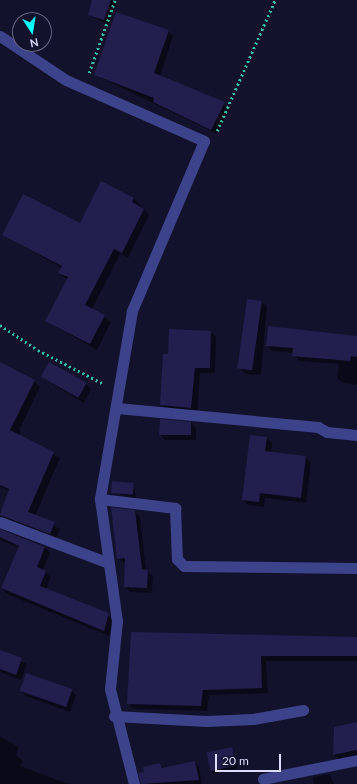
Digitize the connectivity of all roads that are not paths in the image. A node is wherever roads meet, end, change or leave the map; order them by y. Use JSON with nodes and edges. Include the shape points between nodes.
{"nodes":[{"id":1,"x":0,"y":36,"type":"edge"},
{"id":2,"x":117,"y":408,"type":"junction"},
{"id":3,"x":357,"y":435,"type":"edge"},
{"id":4,"x":100,"y":498,"type":"junction"},
{"id":5,"x":0,"y":522,"type":"edge"},
{"id":6,"x":106,"y":562,"type":"junction"},
{"id":7,"x":357,"y":568,"type":"edge"},
{"id":8,"x":303,"y":710,"type":"dead end"},
{"id":9,"x":114,"y":716,"type":"junction"},
{"id":10,"x":357,"y":760,"type":"edge"},
{"id":11,"x":263,"y":779,"type":"dead end"},
{"id":12,"x":134,"y":784,"type":"edge"}],
"edges":[{"from":1,"to":2,"type":"lane","via":[[83,88],[204,141],[132,311]]},
{"from":2,"to":3,"type":"lane","via":[[318,427],[327,432]]},
{"from":2,"to":4,"type":"lane"},
{"from":4,"to":6,"type":"lane"},
{"from":4,"to":7,"type":"lane","via":[[175,508],[177,559],[184,566]]},
{"from":5,"to":6,"type":"lane"},
{"from":6,"to":9,"type":"lane","via":[[118,621],[110,689]]},
{"from":8,"to":9,"type":"lane","via":[[253,719],[206,720]]},
{"from":9,"to":12,"type":"lane"},
{"from":10,"to":11,"type":"lane"}]}
